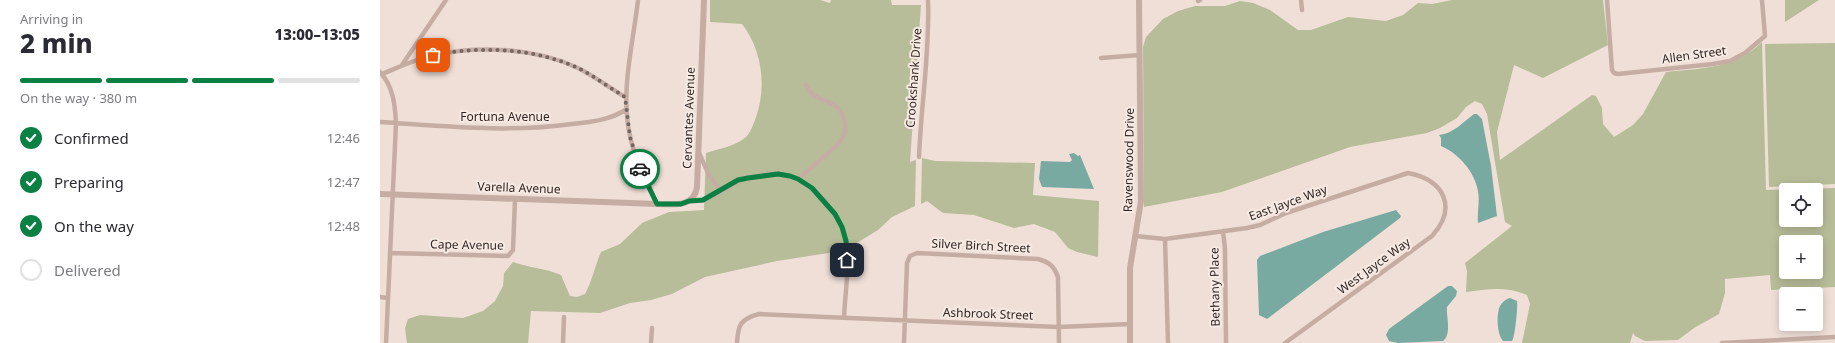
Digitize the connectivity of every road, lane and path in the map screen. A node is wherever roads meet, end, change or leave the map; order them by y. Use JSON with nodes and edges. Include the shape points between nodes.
{"nodes":[{"id":1,"x":446,"y":0,"type":"edge"},
{"id":2,"x":638,"y":0,"type":"edge"},
{"id":3,"x":704,"y":0,"type":"edge"},
{"id":4,"x":928,"y":0,"type":"edge"},
{"id":5,"x":1140,"y":0,"type":"edge"},
{"id":6,"x":1301,"y":0,"type":"edge"},
{"id":7,"x":1608,"y":0,"type":"edge"},
{"id":8,"x":1762,"y":0,"type":"edge"},
{"id":9,"x":1302,"y":10,"type":"dead end"},
{"id":10,"x":1140,"y":55,"type":"junction"},
{"id":11,"x":1101,"y":58,"type":"dead end"},
{"id":12,"x":401,"y":66,"type":"junction"},
{"id":13,"x":381,"y":73,"type":"edge"},
{"id":14,"x":806,"y":85,"type":"dead end"},
{"id":15,"x":625,"y":97,"type":"junction"},
{"id":16,"x":627,"y":109,"type":"junction"},
{"id":17,"x":380,"y":122,"type":"edge"},
{"id":18,"x":396,"y":123,"type":"junction"},
{"id":19,"x":698,"y":151,"type":"junction"},
{"id":20,"x":919,"y":157,"type":"dead end"},
{"id":21,"x":798,"y":179,"type":"junction"},
{"id":22,"x":1440,"y":189,"type":"joint"},
{"id":23,"x":721,"y":191,"type":"junction"},
{"id":24,"x":380,"y":194,"type":"edge"},
{"id":25,"x":393,"y":194,"type":"junction"},
{"id":26,"x":515,"y":199,"type":"junction"},
{"id":27,"x":689,"y":201,"type":"junction"},
{"id":28,"x":657,"y":204,"type":"junction"},
{"id":29,"x":1223,"y":231,"type":"junction"},
{"id":30,"x":1135,"y":236,"type":"junction"},
{"id":31,"x":1165,"y":239,"type":"junction"},
{"id":32,"x":390,"y":253,"type":"junction"},
{"id":33,"x":380,"y":297,"type":"edge"},
{"id":34,"x":388,"y":298,"type":"junction"},
{"id":35,"x":564,"y":317,"type":"dead end"},
{"id":36,"x":844,"y":318,"type":"junction"},
{"id":37,"x":905,"y":320,"type":"junction"},
{"id":38,"x":1130,"y":324,"type":"junction"},
{"id":39,"x":1059,"y":327,"type":"junction"},
{"id":40,"x":652,"y":328,"type":"dead end"},
{"id":41,"x":1835,"y":337,"type":"edge"},
{"id":42,"x":1789,"y":341,"type":"edge"},
{"id":43,"x":386,"y":343,"type":"edge"},
{"id":44,"x":563,"y":343,"type":"edge"},
{"id":45,"x":650,"y":343,"type":"edge"},
{"id":46,"x":737,"y":343,"type":"edge"},
{"id":47,"x":904,"y":343,"type":"edge"},
{"id":48,"x":1059,"y":343,"type":"edge"},
{"id":49,"x":1130,"y":343,"type":"edge"},
{"id":50,"x":1168,"y":343,"type":"edge"},
{"id":51,"x":1226,"y":343,"type":"edge"},
{"id":52,"x":1285,"y":343,"type":"edge"},
{"id":53,"x":1722,"y":343,"type":"edge"}],
"edges":[{"from":1,"to":12,"type":"street"},
{"from":2,"to":15,"type":"street"},
{"from":3,"to":19,"type":"street","name":"Cervantes Avenue"},
{"from":4,"to":20,"type":"street","name":"Crookshank Drive","via":[[928,56]]},
{"from":5,"to":10,"type":"street","name":"Ravenswood Drive"},
{"from":6,"to":9,"type":"street"},
{"from":7,"to":8,"type":"street","name":"Allen Street","via":[[1612,70],[1614,74],[1618,74],[1730,61],[1765,36]]},
{"from":10,"to":11,"type":"street"},
{"from":10,"to":30,"type":"street","name":"Ravenswood Drive","via":[[1141,201]]},
{"from":12,"to":13,"type":"street"},
{"from":12,"to":15,"type":"street","via":[[450,52],[518,52],[550,58],[579,69]]},
{"from":13,"to":18,"type":"street","via":[[394,99]]},
{"from":14,"to":21,"type":"street","via":[[809,91],[821,100],[838,108],[845,120],[845,130],[840,142]]},
{"from":15,"to":16,"type":"street"},
{"from":16,"to":18,"type":"street","name":"Fortuna Avenue","via":[[603,120],[537,128]]},
{"from":16,"to":28,"type":"street","via":[[634,151]]},
{"from":17,"to":18,"type":"street","name":"Fortuna Avenue"},
{"from":18,"to":25,"type":"street"},
{"from":19,"to":23,"type":"street"},
{"from":19,"to":27,"type":"street","name":"Cervantes Avenue","via":[[697,190]]},
{"from":21,"to":23,"type":"street","via":[[778,174],[764,175],[738,180]]},
{"from":21,"to":36,"type":"street","via":[[812,188],[835,214],[842,227],[847,249]]},
{"from":22,"to":29,"type":"street","name":"East Jayce Way","via":[[1428,179],[1408,173],[1286,213],[1260,225]]},
{"from":22,"to":52,"type":"street","name":"West Jayce Way","via":[[1445,204],[1445,215],[1432,236]]},
{"from":23,"to":27,"type":"street","via":[[703,200]]},
{"from":24,"to":25,"type":"street","name":"Varella Avenue"},
{"from":25,"to":26,"type":"street","name":"Varella Avenue"},
{"from":25,"to":32,"type":"street"},
{"from":26,"to":28,"type":"street","name":"Varella Avenue"},
{"from":26,"to":32,"type":"street","name":"Cape Avenue","via":[[513,250],[508,256]]},
{"from":27,"to":28,"type":"street","via":[[681,204]]},
{"from":29,"to":31,"type":"street","name":"East Jayce Way"},
{"from":29,"to":51,"type":"street","name":"Bethany Place"},
{"from":30,"to":31,"type":"street","name":"East Jayce Way"},
{"from":30,"to":38,"type":"street","name":"Ravenswood Drive","via":[[1130,268]]},
{"from":31,"to":50,"type":"street"},
{"from":32,"to":34,"type":"street"},
{"from":33,"to":34,"type":"street"},
{"from":34,"to":43,"type":"street"},
{"from":35,"to":44,"type":"street"},
{"from":36,"to":37,"type":"street","name":"Ashbrook Street"},
{"from":36,"to":46,"type":"street","name":"Ashbrook Street","via":[[759,314],[746,318],[738,328]]},
{"from":37,"to":39,"type":"street","name":"Ashbrook Street"},
{"from":37,"to":39,"type":"street","name":"Silver Birch Street","via":[[907,263],[910,256],[917,253],[1038,258],[1050,263],[1058,277]]},
{"from":37,"to":47,"type":"street"},
{"from":38,"to":39,"type":"street","name":"Ashbrook Street"},
{"from":38,"to":49,"type":"street","name":"Ravenswood Drive"},
{"from":39,"to":48,"type":"street"},
{"from":40,"to":45,"type":"street"},
{"from":41,"to":42,"type":"street"},
{"from":42,"to":53,"type":"street"}]}
